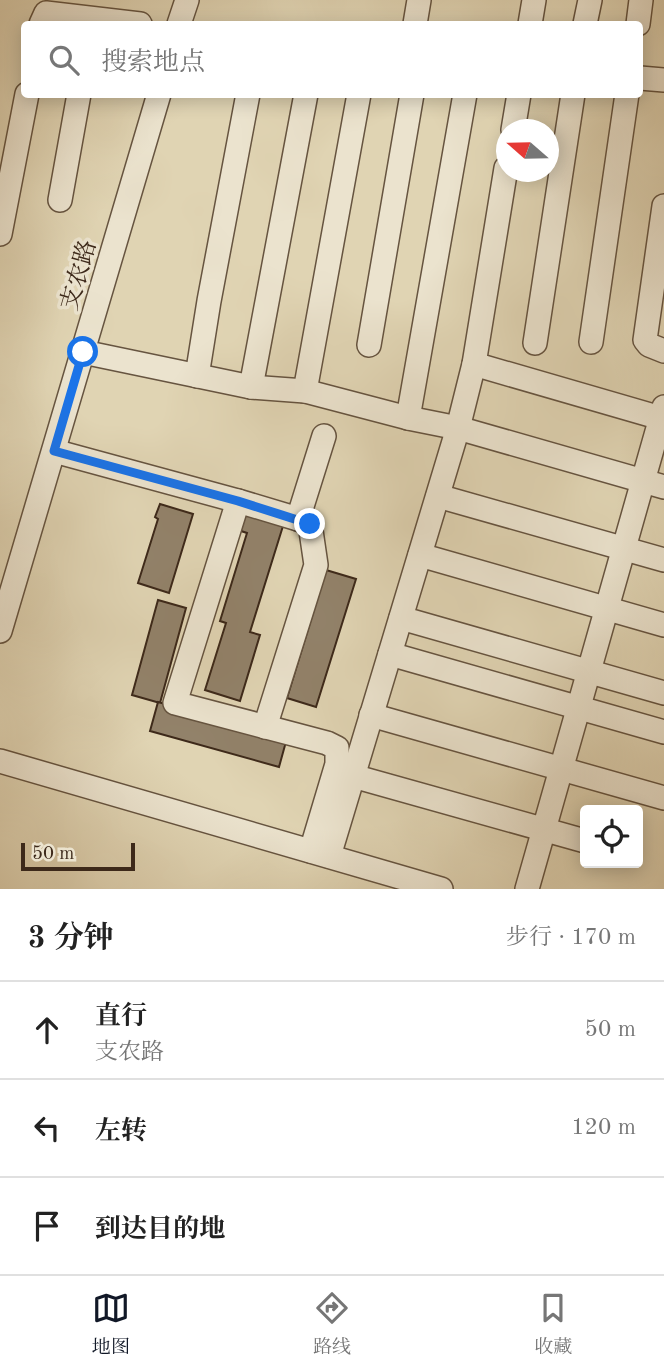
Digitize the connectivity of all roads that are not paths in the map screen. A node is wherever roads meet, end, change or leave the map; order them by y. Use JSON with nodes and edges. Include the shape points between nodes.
{"nodes":[{"id":1,"x":187,"y":0,"type":"edge"},
{"id":2,"x":419,"y":0,"type":"edge"},
{"id":3,"x":534,"y":0,"type":"edge"},
{"id":4,"x":590,"y":0,"type":"edge"},
{"id":5,"x":641,"y":0,"type":"edge"},
{"id":6,"x":42,"y":21,"type":"edge"},
{"id":7,"x":87,"y":21,"type":"edge"},
{"id":8,"x":180,"y":21,"type":"edge"},
{"id":9,"x":416,"y":21,"type":"edge"},
{"id":10,"x":530,"y":21,"type":"edge"},
{"id":11,"x":586,"y":21,"type":"edge"},
{"id":12,"x":638,"y":21,"type":"edge"},
{"id":13,"x":643,"y":78,"type":"edge"},
{"id":14,"x":664,"y":80,"type":"edge"},
{"id":15,"x":26,"y":98,"type":"edge"},
{"id":16,"x":78,"y":98,"type":"edge"},
{"id":17,"x":158,"y":98,"type":"edge"},
{"id":18,"x":247,"y":98,"type":"edge"},
{"id":19,"x":305,"y":98,"type":"edge"},
{"id":20,"x":358,"y":98,"type":"edge"},
{"id":21,"x":411,"y":98,"type":"edge"},
{"id":22,"x":464,"y":98,"type":"edge"},
{"id":23,"x":518,"y":98,"type":"edge"},
{"id":24,"x":572,"y":98,"type":"edge"},
{"id":25,"x":626,"y":98,"type":"edge"},
{"id":26,"x":515,"y":119,"type":"edge"},
{"id":27,"x":504,"y":182,"type":"edge"},
{"id":28,"x":60,"y":200,"type":"dead end"},
{"id":29,"x":664,"y":206,"type":"edge"},
{"id":30,"x":0,"y":234,"type":"edge"},
{"id":31,"x":591,"y":342,"type":"dead end"},
{"id":32,"x":535,"y":343,"type":"dead end"},
{"id":33,"x":369,"y":345,"type":"dead end"},
{"id":34,"x":664,"y":351,"type":"edge"},
{"id":35,"x":83,"y":352,"type":"junction"},
{"id":36,"x":474,"y":364,"type":"junction"},
{"id":37,"x":197,"y":376,"type":"junction"},
{"id":38,"x":251,"y":387,"type":"junction"},
{"id":39,"x":305,"y":391,"type":"junction"},
{"id":40,"x":663,"y":415,"type":"edge"},
{"id":41,"x":408,"y":418,"type":"junction"},
{"id":42,"x":458,"y":428,"type":"junction"},
{"id":43,"x":324,"y":436,"type":"dead end"},
{"id":44,"x":54,"y":451,"type":"junction"},
{"id":45,"x":654,"y":484,"type":"edge"},
{"id":46,"x":438,"y":496,"type":"junction"},
{"id":47,"x":238,"y":501,"type":"junction"},
{"id":48,"x":298,"y":519,"type":"junction"},
{"id":49,"x":624,"y":548,"type":"junction"},
{"id":50,"x":420,"y":555,"type":"junction"},
{"id":51,"x":664,"y":560,"type":"edge"},
{"id":52,"x":607,"y":609,"type":"junction"},
{"id":53,"x":401,"y":618,"type":"junction"},
{"id":54,"x":664,"y":625,"type":"edge"},
{"id":55,"x":0,"y":631,"type":"edge"},
{"id":56,"x":390,"y":654,"type":"junction"},
{"id":57,"x":589,"y":672,"type":"junction"},
{"id":58,"x":664,"y":693,"type":"edge"},
{"id":59,"x":579,"y":708,"type":"junction"},
{"id":60,"x":371,"y":715,"type":"junction"},
{"id":61,"x":265,"y":727,"type":"junction"},
{"id":62,"x":664,"y":732,"type":"edge"},
{"id":63,"x":0,"y":761,"type":"edge"},
{"id":64,"x":561,"y":768,"type":"junction"},
{"id":65,"x":353,"y":776,"type":"junction"},
{"id":66,"x":664,"y":797,"type":"edge"},
{"id":67,"x":544,"y":830,"type":"junction"},
{"id":68,"x":580,"y":840,"type":"edge"},
{"id":69,"x":320,"y":854,"type":"junction"},
{"id":70,"x":441,"y":889,"type":"edge"},
{"id":71,"x":527,"y":889,"type":"edge"}],
"edges":[{"from":1,"to":8,"type":"street"},
{"from":2,"to":9,"type":"street"},
{"from":3,"to":10,"type":"street"},
{"from":4,"to":11,"type":"street"},
{"from":5,"to":12,"type":"street"},
{"from":6,"to":7,"type":"street","via":[[46,13]]},
{"from":13,"to":14,"type":"street"},
{"from":15,"to":30,"type":"street"},
{"from":16,"to":28,"type":"street"},
{"from":17,"to":35,"type":"street","name":"支农路"},
{"from":18,"to":37,"type":"street"},
{"from":19,"to":38,"type":"street"},
{"from":20,"to":39,"type":"street"},
{"from":21,"to":33,"type":"street"},
{"from":22,"to":41,"type":"street"},
{"from":23,"to":26,"type":"street"},
{"from":24,"to":32,"type":"street"},
{"from":25,"to":31,"type":"street"},
{"from":27,"to":36,"type":"street"},
{"from":29,"to":34,"type":"street","via":[[645,340]]},
{"from":35,"to":37,"type":"street"},
{"from":35,"to":44,"type":"street","name":"支农路"},
{"from":36,"to":40,"type":"street"},
{"from":36,"to":42,"type":"street"},
{"from":37,"to":38,"type":"street"},
{"from":38,"to":39,"type":"street"},
{"from":39,"to":41,"type":"street"},
{"from":40,"to":45,"type":"street"},
{"from":41,"to":42,"type":"street"},
{"from":42,"to":45,"type":"street"},
{"from":42,"to":46,"type":"street"},
{"from":43,"to":48,"type":"street"},
{"from":44,"to":47,"type":"street"},
{"from":44,"to":55,"type":"street","name":"支农路"},
{"from":45,"to":49,"type":"street"},
{"from":46,"to":49,"type":"street"},
{"from":46,"to":50,"type":"street"},
{"from":47,"to":48,"type":"street"},
{"from":47,"to":61,"type":"street","via":[[175,703]]},
{"from":48,"to":61,"type":"street","via":[[310,524],[316,565]]},
{"from":49,"to":51,"type":"street"},
{"from":49,"to":52,"type":"street"},
{"from":50,"to":52,"type":"street"},
{"from":50,"to":53,"type":"street"},
{"from":52,"to":54,"type":"street"},
{"from":52,"to":57,"type":"street"},
{"from":53,"to":56,"type":"street"},
{"from":53,"to":57,"type":"street"},
{"from":56,"to":59,"type":"street"},
{"from":56,"to":60,"type":"street"},
{"from":57,"to":58,"type":"street"},
{"from":57,"to":59,"type":"street"},
{"from":59,"to":62,"type":"street"},
{"from":59,"to":64,"type":"street"},
{"from":60,"to":64,"type":"street"},
{"from":60,"to":65,"type":"street"},
{"from":61,"to":69,"type":"street","via":[[337,748]]},
{"from":63,"to":69,"type":"street"},
{"from":64,"to":66,"type":"street"},
{"from":64,"to":67,"type":"street"},
{"from":65,"to":67,"type":"street"},
{"from":65,"to":69,"type":"street"},
{"from":67,"to":68,"type":"street"},
{"from":67,"to":71,"type":"street"},
{"from":69,"to":70,"type":"street"}]}
